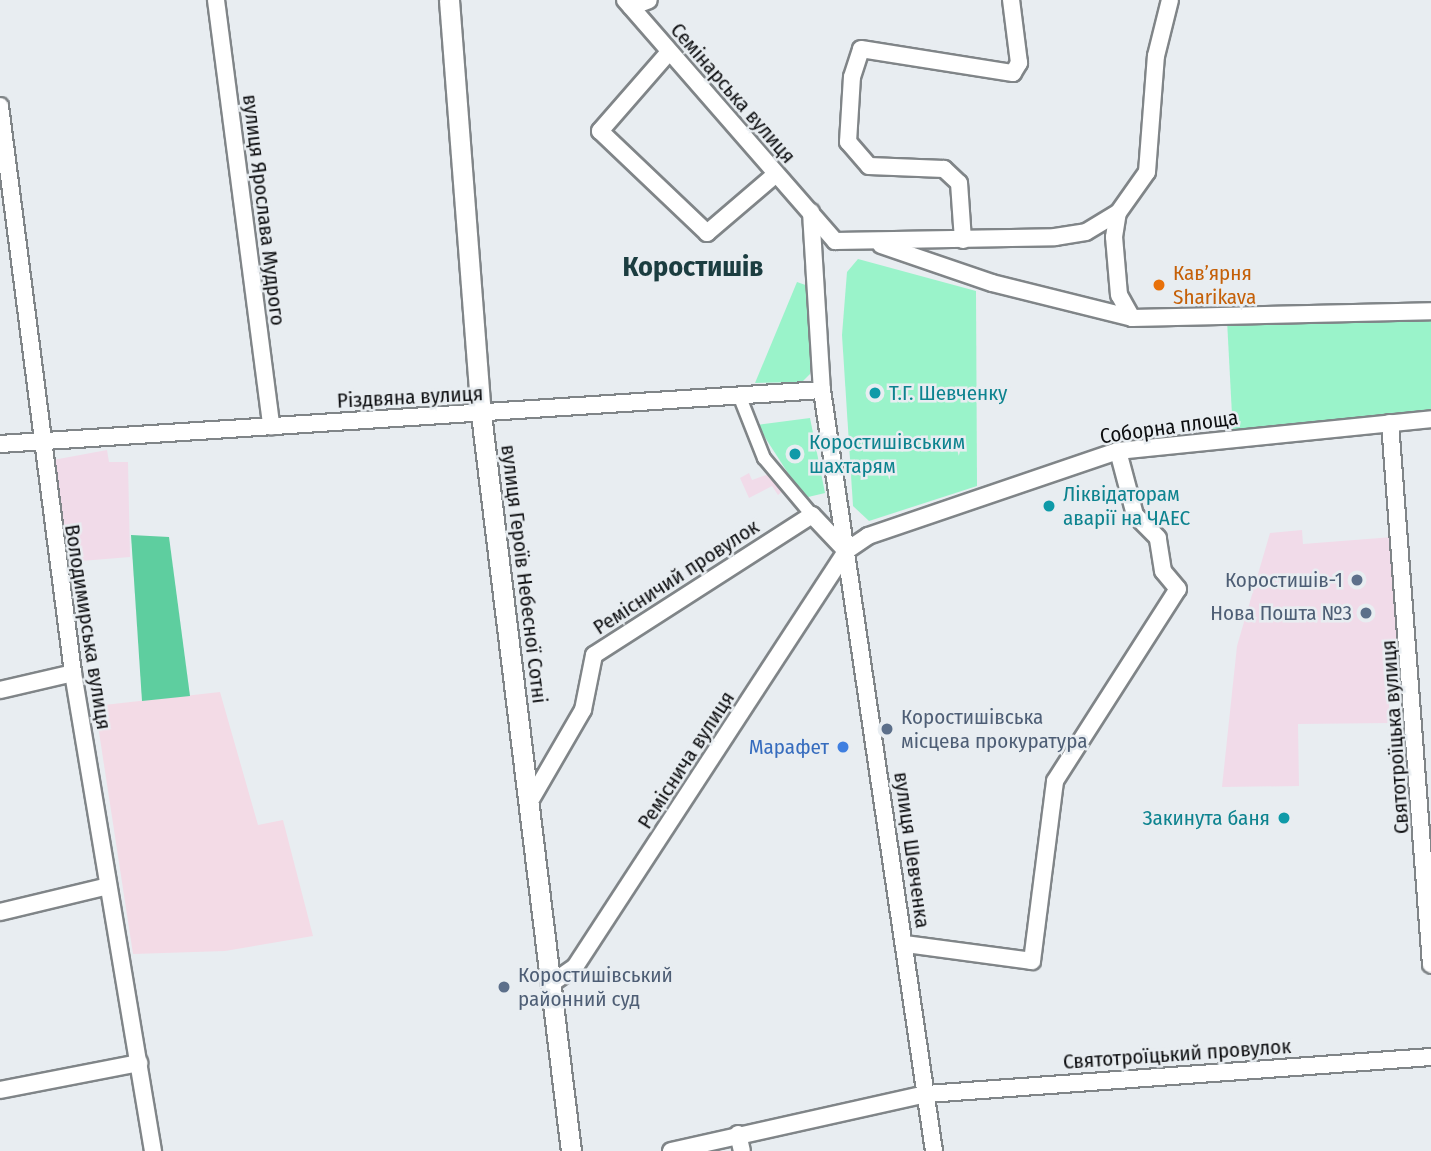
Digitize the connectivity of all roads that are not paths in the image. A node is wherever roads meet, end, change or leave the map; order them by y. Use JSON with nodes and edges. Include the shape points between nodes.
{"nodes":[{"id":1,"x":216,"y":0,"type":"edge"},
{"id":2,"x":449,"y":0,"type":"edge"},
{"id":3,"x":649,"y":0,"type":"edge"},
{"id":4,"x":1011,"y":0,"type":"edge"},
{"id":5,"x":1170,"y":0,"type":"edge"},
{"id":6,"x":628,"y":4,"type":"edge"},
{"id":7,"x":669,"y":51,"type":"junction"},
{"id":8,"x":0,"y":106,"type":"edge"},
{"id":9,"x":775,"y":175,"type":"junction"},
{"id":10,"x":811,"y":212,"type":"junction"},
{"id":11,"x":1118,"y":213,"type":"junction"},
{"id":12,"x":963,"y":240,"type":"junction"},
{"id":13,"x":877,"y":243,"type":"junction"},
{"id":14,"x":1431,"y":311,"type":"edge"},
{"id":15,"x":1132,"y":318,"type":"junction"},
{"id":16,"x":822,"y":390,"type":"junction"},
{"id":17,"x":739,"y":396,"type":"junction"},
{"id":18,"x":481,"y":414,"type":"junction"},
{"id":19,"x":1431,"y":419,"type":"edge"},
{"id":20,"x":1390,"y":423,"type":"junction"},
{"id":21,"x":271,"y":426,"type":"junction"},
{"id":22,"x":40,"y":442,"type":"junction"},
{"id":23,"x":0,"y":444,"type":"edge"},
{"id":24,"x":1118,"y":451,"type":"junction"},
{"id":25,"x":812,"y":515,"type":"junction"},
{"id":26,"x":846,"y":551,"type":"junction"},
{"id":27,"x":73,"y":673,"type":"junction"},
{"id":28,"x":0,"y":690,"type":"edge"},
{"id":29,"x":1423,"y":692,"type":"edge"},
{"id":30,"x":529,"y":803,"type":"junction"},
{"id":31,"x":108,"y":886,"type":"junction"},
{"id":32,"x":0,"y":912,"type":"edge"},
{"id":33,"x":905,"y":944,"type":"junction"},
{"id":34,"x":1431,"y":964,"type":"edge"},
{"id":35,"x":552,"y":983,"type":"junction"},
{"id":36,"x":1431,"y":1057,"type":"edge"},
{"id":37,"x":139,"y":1063,"type":"junction"},
{"id":38,"x":0,"y":1090,"type":"edge"},
{"id":39,"x":927,"y":1094,"type":"junction"},
{"id":40,"x":738,"y":1134,"type":"junction"},
{"id":41,"x":153,"y":1151,"type":"edge"},
{"id":42,"x":571,"y":1151,"type":"edge"},
{"id":43,"x":671,"y":1151,"type":"edge"},
{"id":44,"x":742,"y":1151,"type":"edge"},
{"id":45,"x":934,"y":1151,"type":"edge"}],
"edges":[{"from":1,"to":21,"type":"street","name":"вулиця Ярослава Мудрого"},
{"from":2,"to":18,"type":"street","name":"вулиця Героїв Небесної Сотні"},
{"from":3,"to":6,"type":"street"},
{"from":4,"to":12,"type":"street","via":[[1019,63],[1013,73],[862,48],[852,78],[848,142],[869,166],[944,169],[959,183]]},
{"from":5,"to":11,"type":"street","via":[[1156,56],[1147,172]]},
{"from":6,"to":7,"type":"street","name":"Семінарська вулиця"},
{"from":7,"to":9,"type":"street","name":"Семінарська вулиця"},
{"from":7,"to":9,"type":"street","via":[[600,131],[707,233]]},
{"from":8,"to":22,"type":"street","name":"Володимирська вулиця"},
{"from":9,"to":10,"type":"street","name":"Семінарська вулиця"},
{"from":10,"to":13,"type":"street","name":"Семінарська вулиця","via":[[835,241]]},
{"from":10,"to":16,"type":"street","name":"вулиця Шевченка"},
{"from":11,"to":12,"type":"street","via":[[1086,232]]},
{"from":11,"to":15,"type":"street","via":[[1113,264]]},
{"from":12,"to":13,"type":"street"},
{"from":13,"to":15,"type":"street","via":[[992,283]]},
{"from":14,"to":15,"type":"street"},
{"from":16,"to":17,"type":"street","name":"Різдвяна вулиця"},
{"from":16,"to":26,"type":"street","name":"вулиця Шевченка"},
{"from":17,"to":18,"type":"street","name":"Різдвяна вулиця"},
{"from":17,"to":25,"type":"street","via":[[764,458]]},
{"from":18,"to":21,"type":"street","name":"Різдвяна вулиця"},
{"from":18,"to":30,"type":"street","name":"вулиця Героїв Небесної Сотні"},
{"from":19,"to":20,"type":"street","name":"Соборна площа"},
{"from":20,"to":24,"type":"street","name":"Соборна площа"},
{"from":20,"to":29,"type":"street","name":"Святотроїцька вулиця"},
{"from":21,"to":22,"type":"street","name":"Різдвяна вулиця"},
{"from":22,"to":23,"type":"street","name":"Різдвяна вулиця"},
{"from":22,"to":27,"type":"street","name":"Володимирська вулиця"},
{"from":24,"to":26,"type":"street","name":"Соборна площа","via":[[868,536]]},
{"from":24,"to":33,"type":"street","via":[[1135,515],[1158,538],[1163,571],[1178,589],[1055,781],[1032,961]]},
{"from":25,"to":26,"type":"street"},
{"from":25,"to":30,"type":"street","name":"Ремісничий провулок","via":[[594,655],[583,710]]},
{"from":26,"to":33,"type":"street","name":"вулиця Шевченка"},
{"from":26,"to":35,"type":"street","name":"Реміснича вулиця","via":[[575,967]]},
{"from":27,"to":28,"type":"street"},
{"from":27,"to":31,"type":"street","name":"Володимирська вулиця"},
{"from":29,"to":34,"type":"street","name":"Святотроїцька вулиця"},
{"from":30,"to":35,"type":"street","name":"вулиця Героїв Небесної Сотні"},
{"from":31,"to":32,"type":"street"},
{"from":31,"to":37,"type":"street","name":"Володимирська вулиця"},
{"from":33,"to":39,"type":"street","name":"вулиця Шевченка"},
{"from":35,"to":42,"type":"street","name":"вулиця Героїв Небесної Сотні"},
{"from":36,"to":39,"type":"street","name":"Святотроїцький провулок"},
{"from":37,"to":38,"type":"street"},
{"from":37,"to":41,"type":"street","name":"Володимирська вулиця"},
{"from":39,"to":40,"type":"street","name":"Святотроїцький провулок"},
{"from":39,"to":45,"type":"street","name":"вулиця Шевченка"},
{"from":40,"to":43,"type":"street","name":"Святотроїцький провулок"},
{"from":40,"to":44,"type":"street"}]}
